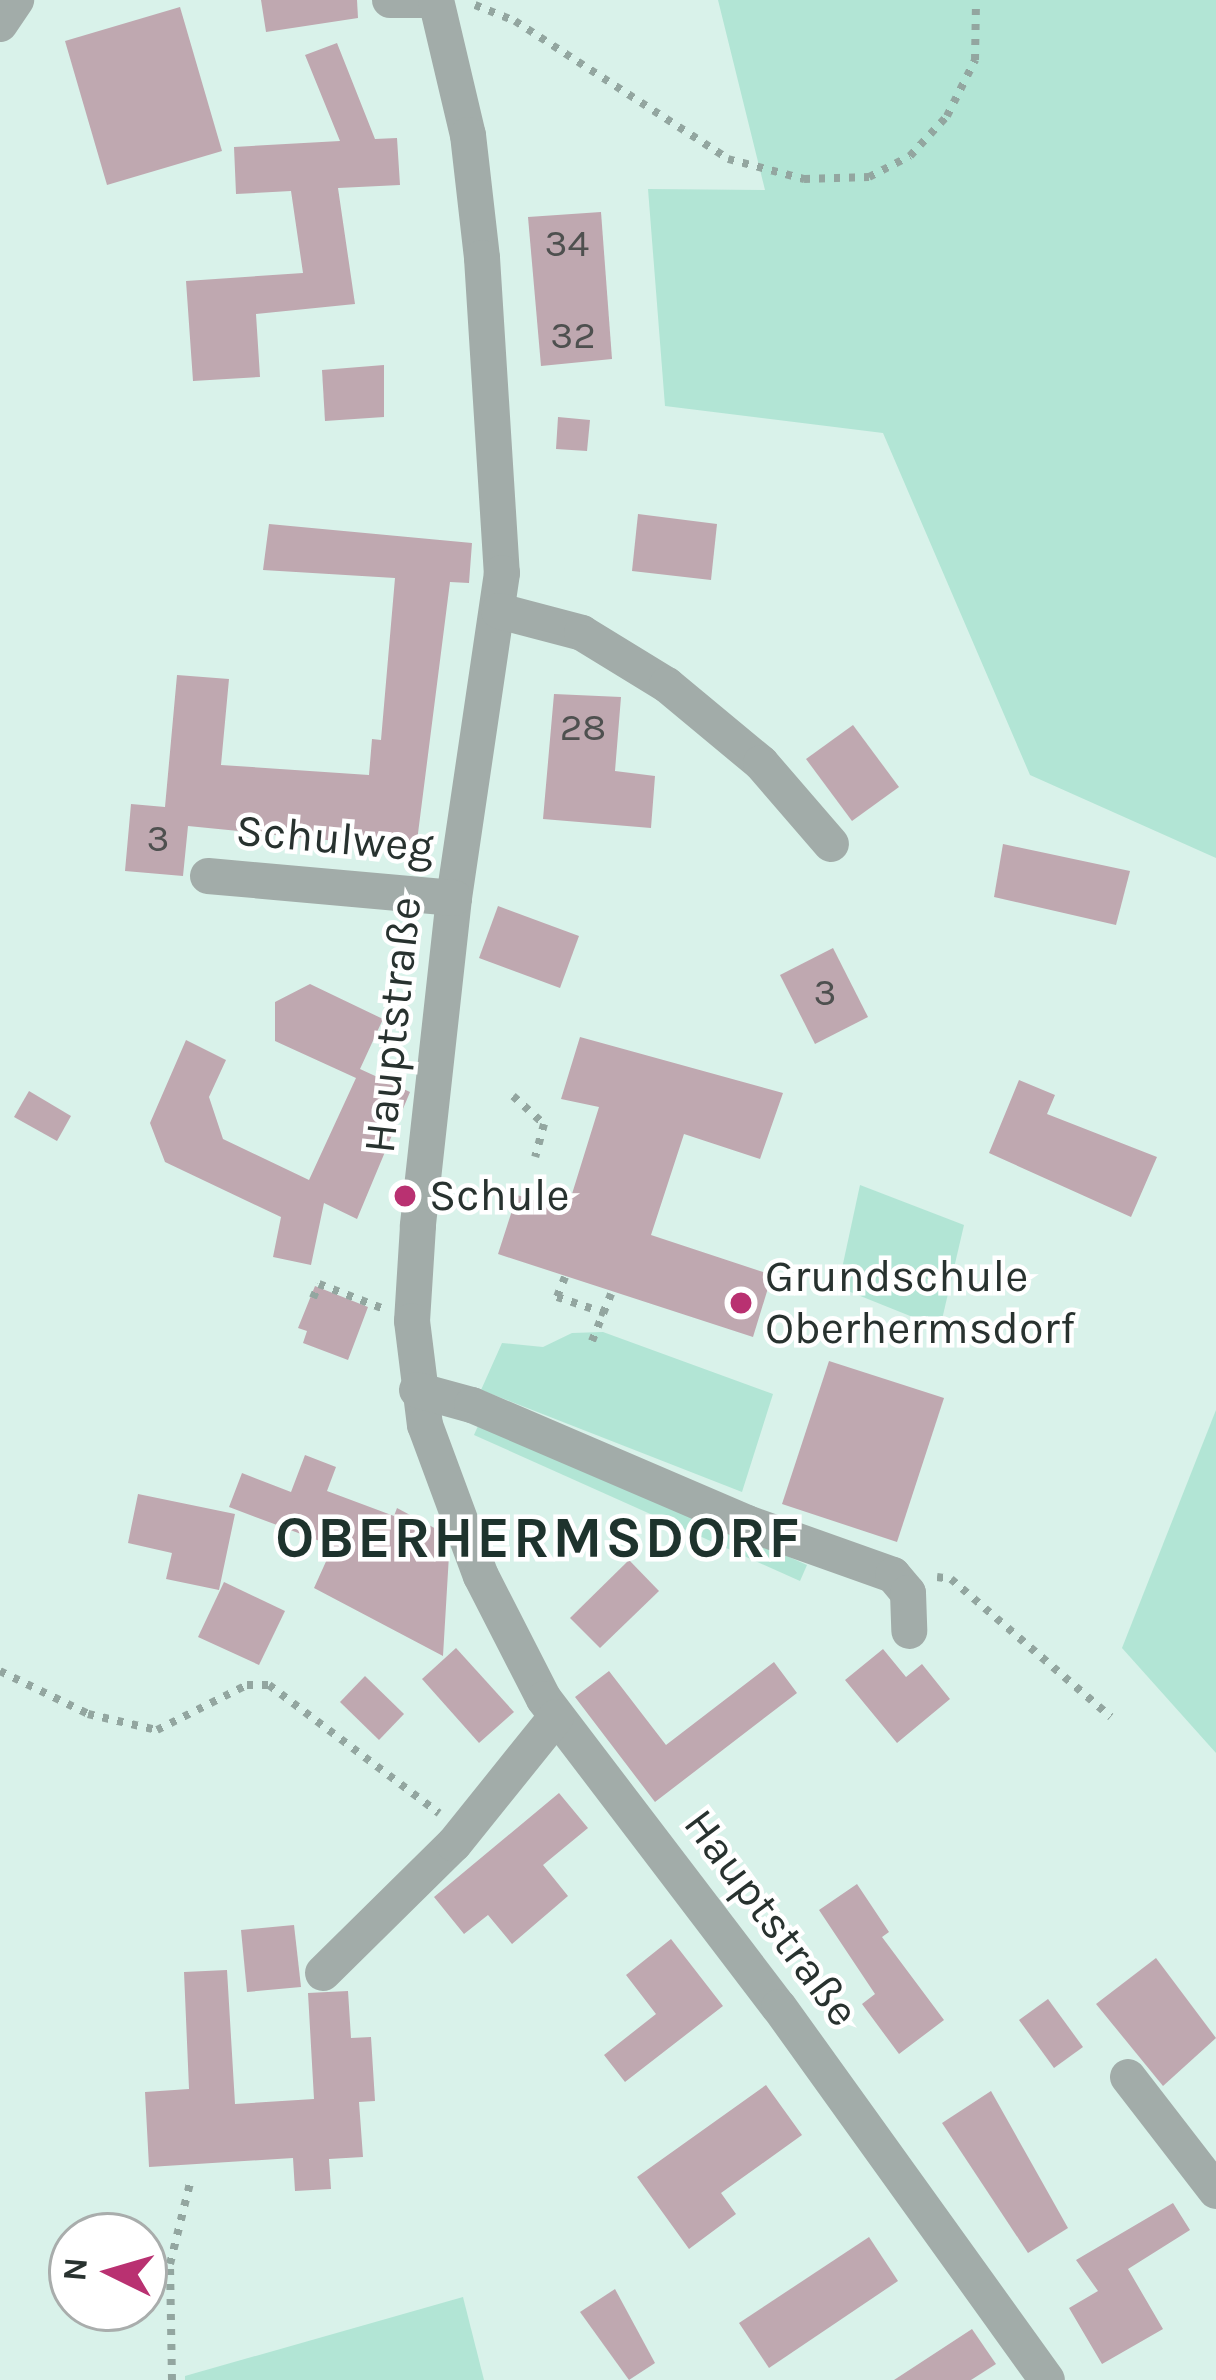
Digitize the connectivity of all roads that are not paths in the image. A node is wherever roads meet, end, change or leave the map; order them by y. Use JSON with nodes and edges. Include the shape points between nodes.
{"nodes":[{"id":1,"x":16,"y":0,"type":"edge"},
{"id":2,"x":391,"y":0,"type":"edge"},
{"id":3,"x":436,"y":0,"type":"edge"},
{"id":4,"x":0,"y":24,"type":"edge"},
{"id":5,"x":499,"y":611,"type":"junction"},
{"id":6,"x":831,"y":844,"type":"dead end"},
{"id":7,"x":208,"y":876,"type":"dead end"},
{"id":8,"x":454,"y":898,"type":"junction"},
{"id":9,"x":418,"y":1390,"type":"junction"},
{"id":10,"x":909,"y":1631,"type":"dead end"},
{"id":11,"x":556,"y":1717,"type":"junction"},
{"id":12,"x":323,"y":1972,"type":"dead end"},
{"id":13,"x":1128,"y":2077,"type":"dead end"},
{"id":14,"x":1211,"y":2185,"type":"edge"},
{"id":15,"x":1047,"y":2380,"type":"edge"}],
"edges":[{"from":1,"to":4,"type":"street"},
{"from":2,"to":3,"type":"street"},
{"from":3,"to":5,"type":"street","name":"Hauptstraße","via":[[468,135],[482,259],[496,401]]},
{"from":5,"to":6,"type":"street","via":[[582,633],[667,685],[761,763]]},
{"from":5,"to":8,"type":"street","name":"Hauptstraße"},
{"from":7,"to":8,"type":"street","name":"Schulweg"},
{"from":8,"to":9,"type":"street","name":"Hauptstraße","via":[[416,1251]]},
{"from":9,"to":10,"type":"street","via":[[893,1575],[908,1593]]},
{"from":9,"to":11,"type":"street","name":"Hauptstraße","via":[[481,1576]]},
{"from":11,"to":12,"type":"street","via":[[464,1832]]},
{"from":11,"to":15,"type":"street","name":"Hauptstraße","via":[[779,2007]]},
{"from":13,"to":14,"type":"street"}]}
